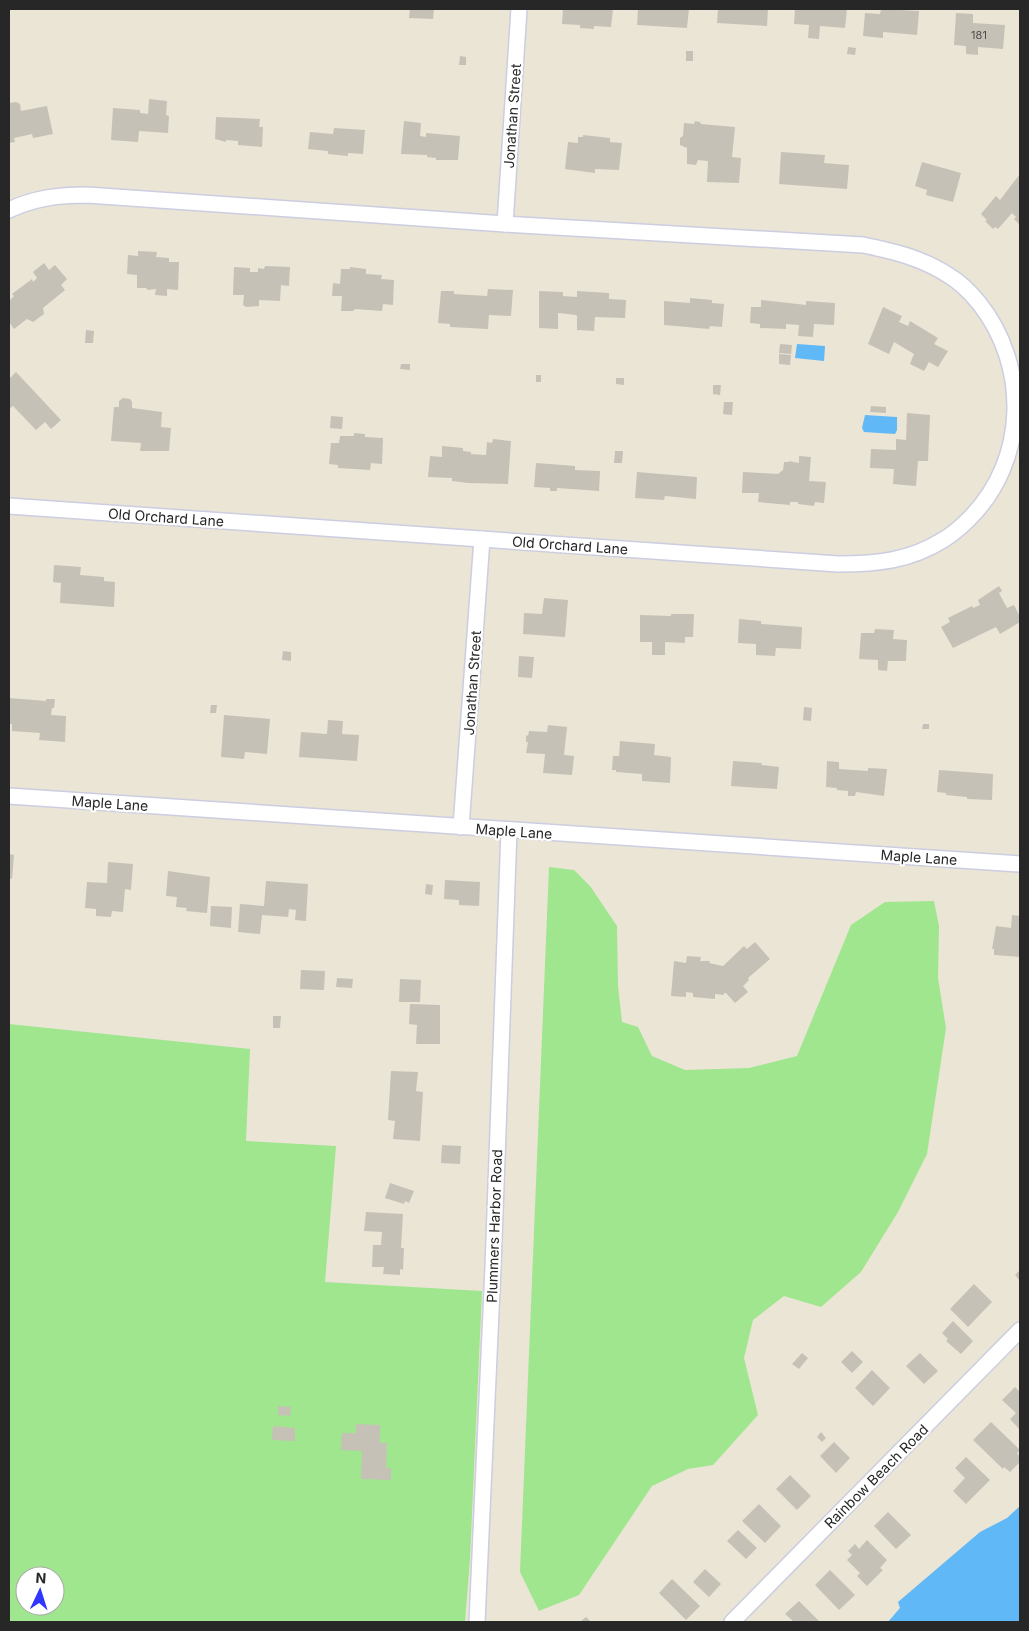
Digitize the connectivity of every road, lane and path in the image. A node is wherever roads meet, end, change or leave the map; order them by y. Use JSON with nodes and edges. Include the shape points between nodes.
{"nodes":[{"id":1,"x":519,"y":9,"type":"edge"},
{"id":2,"x":9,"y":210,"type":"edge"},
{"id":3,"x":505,"y":224,"type":"junction"},
{"id":4,"x":1018,"y":382,"type":"edge"},
{"id":5,"x":9,"y":506,"type":"edge"},
{"id":6,"x":482,"y":539,"type":"junction"},
{"id":7,"x":9,"y":796,"type":"edge"},
{"id":8,"x":461,"y":827,"type":"junction"},
{"id":9,"x":509,"y":830,"type":"junction"},
{"id":10,"x":1020,"y":864,"type":"edge"},
{"id":11,"x":1020,"y":1330,"type":"edge"},
{"id":12,"x":477,"y":1622,"type":"edge"},
{"id":13,"x":732,"y":1622,"type":"edge"}],
"edges":[{"from":1,"to":3,"type":"street","name":"Jonathan Street"},
{"from":2,"to":3,"type":"street","name":"Old Orchard Lane","via":[[50,197],[87,195]]},
{"from":3,"to":4,"type":"street","name":"Old Orchard Lane","via":[[863,245],[904,254],[950,276],[984,309],[1002,337]]},
{"from":4,"to":6,"type":"street","name":"Old Orchard Lane","via":[[1016,428],[996,485],[957,531],[929,548],[898,560],[838,564]]},
{"from":5,"to":6,"type":"street","name":"Old Orchard Lane"},
{"from":6,"to":8,"type":"street","name":"Jonathan Street"},
{"from":7,"to":8,"type":"street","name":"Maple Lane"},
{"from":8,"to":9,"type":"street","name":"Maple Lane"},
{"from":9,"to":10,"type":"street","name":"Maple Lane"},
{"from":9,"to":12,"type":"street","name":"Plummers Harbor Road"},
{"from":11,"to":13,"type":"street","name":"Rainbow Beach Road"}]}
